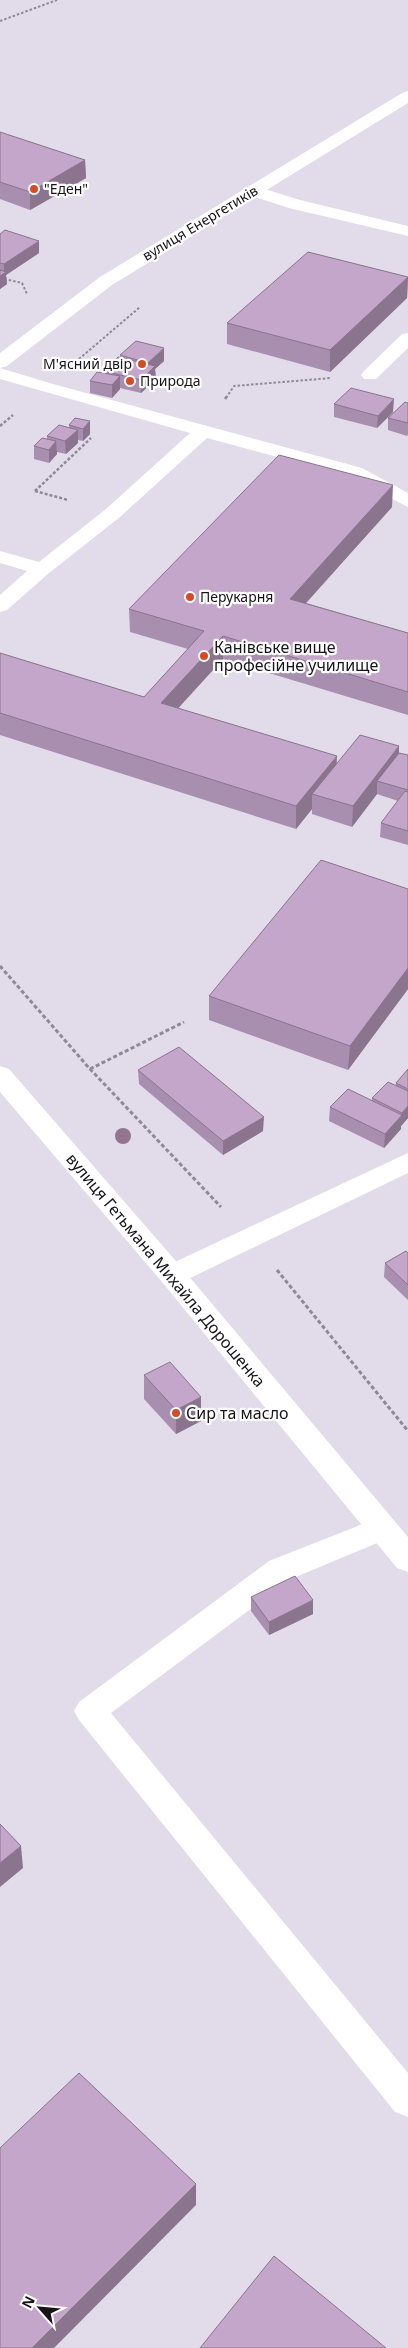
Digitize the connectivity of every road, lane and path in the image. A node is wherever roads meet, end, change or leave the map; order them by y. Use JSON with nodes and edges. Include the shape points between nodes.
{"nodes":[{"id":1,"x":57,"y":0,"type":"edge"},
{"id":2,"x":0,"y":21,"type":"edge"},
{"id":3,"x":408,"y":96,"type":"edge"},
{"id":4,"x":255,"y":191,"type":"junction"},
{"id":5,"x":408,"y":231,"type":"edge"},
{"id":6,"x":0,"y":278,"type":"edge"},
{"id":7,"x":29,"y":296,"type":"dead end"},
{"id":8,"x":408,"y":338,"type":"edge"},
{"id":9,"x":0,"y":362,"type":"edge"},
{"id":10,"x":0,"y":373,"type":"edge"},
{"id":11,"x":370,"y":375,"type":"joint"},
{"id":12,"x":122,"y":408,"type":"junction"},
{"id":13,"x":203,"y":431,"type":"junction"},
{"id":14,"x":34,"y":491,"type":"dead end"},
{"id":15,"x":408,"y":501,"type":"edge"},
{"id":16,"x":0,"y":557,"type":"edge"},
{"id":17,"x":42,"y":569,"type":"junction"},
{"id":18,"x":0,"y":606,"type":"edge"},
{"id":19,"x":0,"y":966,"type":"edge"},
{"id":20,"x":184,"y":1022,"type":"dead end"},
{"id":21,"x":90,"y":1069,"type":"junction"},
{"id":22,"x":4,"y":1087,"type":"edge"},
{"id":23,"x":408,"y":1162,"type":"edge"},
{"id":24,"x":249,"y":1236,"type":"junction"},
{"id":25,"x":172,"y":1274,"type":"junction"},
{"id":26,"x":408,"y":1431,"type":"edge"},
{"id":27,"x":383,"y":1528,"type":"junction"},
{"id":28,"x":408,"y":1559,"type":"edge"},
{"id":29,"x":408,"y":2100,"type":"edge"}],
"edges":[{"from":1,"to":2,"type":"path"},
{"from":3,"to":4,"type":"main road","name":"вулиця Енергетиків"},
{"from":4,"to":5,"type":"lane"},
{"from":4,"to":9,"type":"main road","name":"вулиця Енергетиків","via":[[162,244],[106,281]]},
{"from":6,"to":7,"type":"path","via":[[22,283]]},
{"from":8,"to":11,"type":"lane"},
{"from":10,"to":12,"type":"lane"},
{"from":11,"to":13,"type":"path","via":[[234,386]]},
{"from":12,"to":13,"type":"lane"},
{"from":12,"to":14,"type":"path"},
{"from":13,"to":15,"type":"lane","via":[[355,472]]},
{"from":13,"to":17,"type":"lane","via":[[112,513]]},
{"from":16,"to":17,"type":"lane"},
{"from":17,"to":18,"type":"lane"},
{"from":19,"to":21,"type":"path"},
{"from":20,"to":21,"type":"path"},
{"from":21,"to":24,"type":"path"},
{"from":22,"to":25,"type":"main road","name":"вулиця Гетьмана Михайла Дорошенка"},
{"from":23,"to":24,"type":"lane"},
{"from":24,"to":25,"type":"lane"},
{"from":24,"to":26,"type":"path"},
{"from":25,"to":27,"type":"main road","name":"вулиця Гетьмана Михайла Дорошенка"},
{"from":27,"to":28,"type":"main road","name":"вулиця Гетьмана Михайла Дорошенка"},
{"from":27,"to":29,"type":"lane","via":[[280,1570],[90,1711]]}]}
